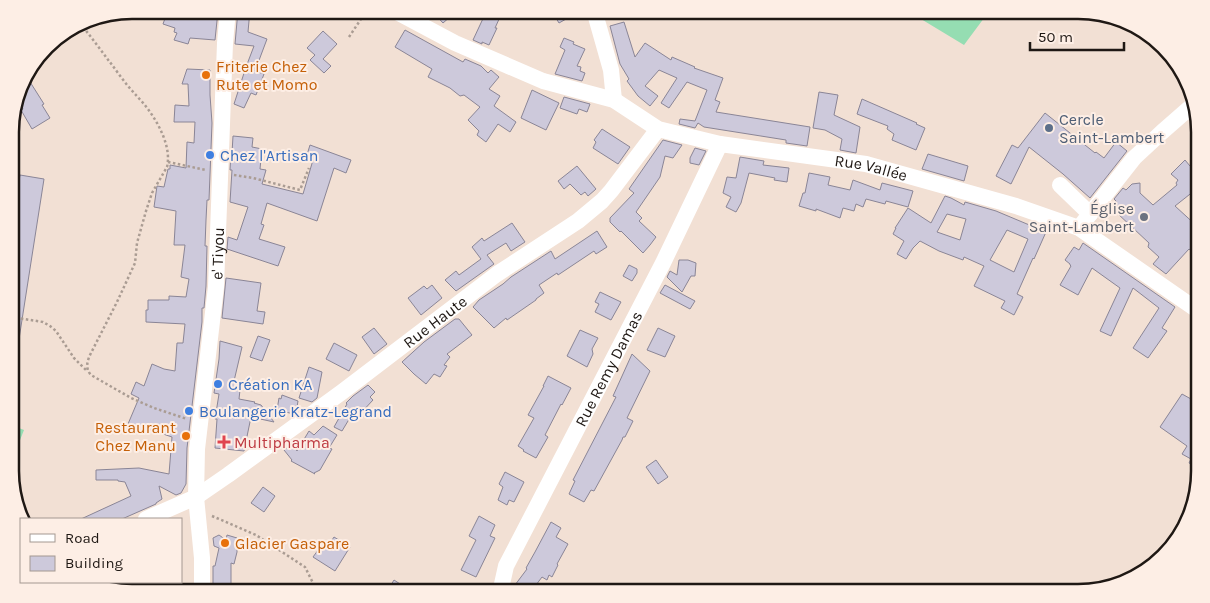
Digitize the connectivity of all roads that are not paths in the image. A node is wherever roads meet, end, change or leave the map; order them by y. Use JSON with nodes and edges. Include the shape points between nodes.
{"nodes":[{"id":1,"x":227,"y":19,"type":"edge"},
{"id":2,"x":410,"y":19,"type":"edge"},
{"id":3,"x":597,"y":19,"type":"edge"},
{"id":4,"x":614,"y":100,"type":"junction"},
{"id":5,"x":1188,"y":109,"type":"edge"},
{"id":6,"x":658,"y":129,"type":"junction"},
{"id":7,"x":720,"y":144,"type":"junction"},
{"id":8,"x":1060,"y":185,"type":"dead end"},
{"id":9,"x":1090,"y":214,"type":"junction"},
{"id":10,"x":1079,"y":228,"type":"junction"},
{"id":11,"x":1191,"y":306,"type":"edge"},
{"id":12,"x":197,"y":503,"type":"junction"},
{"id":13,"x":149,"y":518,"type":"edge"},
{"id":14,"x":202,"y":584,"type":"edge"},
{"id":15,"x":502,"y":584,"type":"edge"}],
"edges":[{"from":1,"to":12,"type":"street","name":"e' Tiyou","via":[[216,287],[197,449]]},
{"from":2,"to":4,"type":"street","name":"Rue Vallée","via":[[455,43],[544,81]]},
{"from":3,"to":4,"type":"street","via":[[611,70]]},
{"from":4,"to":6,"type":"street","name":"Rue Vallée"},
{"from":5,"to":9,"type":"street","via":[[1134,158]]},
{"from":6,"to":7,"type":"street","name":"Rue Vallée"},
{"from":6,"to":12,"type":"street","name":"Rue Haute","via":[[611,191],[590,212],[497,274]]},
{"from":7,"to":10,"type":"street","name":"Rue Vallée","via":[[866,164],[1016,206]]},
{"from":7,"to":15,"type":"street","name":"Rue Remy Damas","via":[[663,263],[506,566]]},
{"from":8,"to":9,"type":"street"},
{"from":9,"to":10,"type":"street"},
{"from":10,"to":11,"type":"street","name":"Rue Vallée"},
{"from":12,"to":13,"type":"street","name":"Rue Haute"},
{"from":12,"to":14,"type":"street","name":"e' Tiyou"}]}
